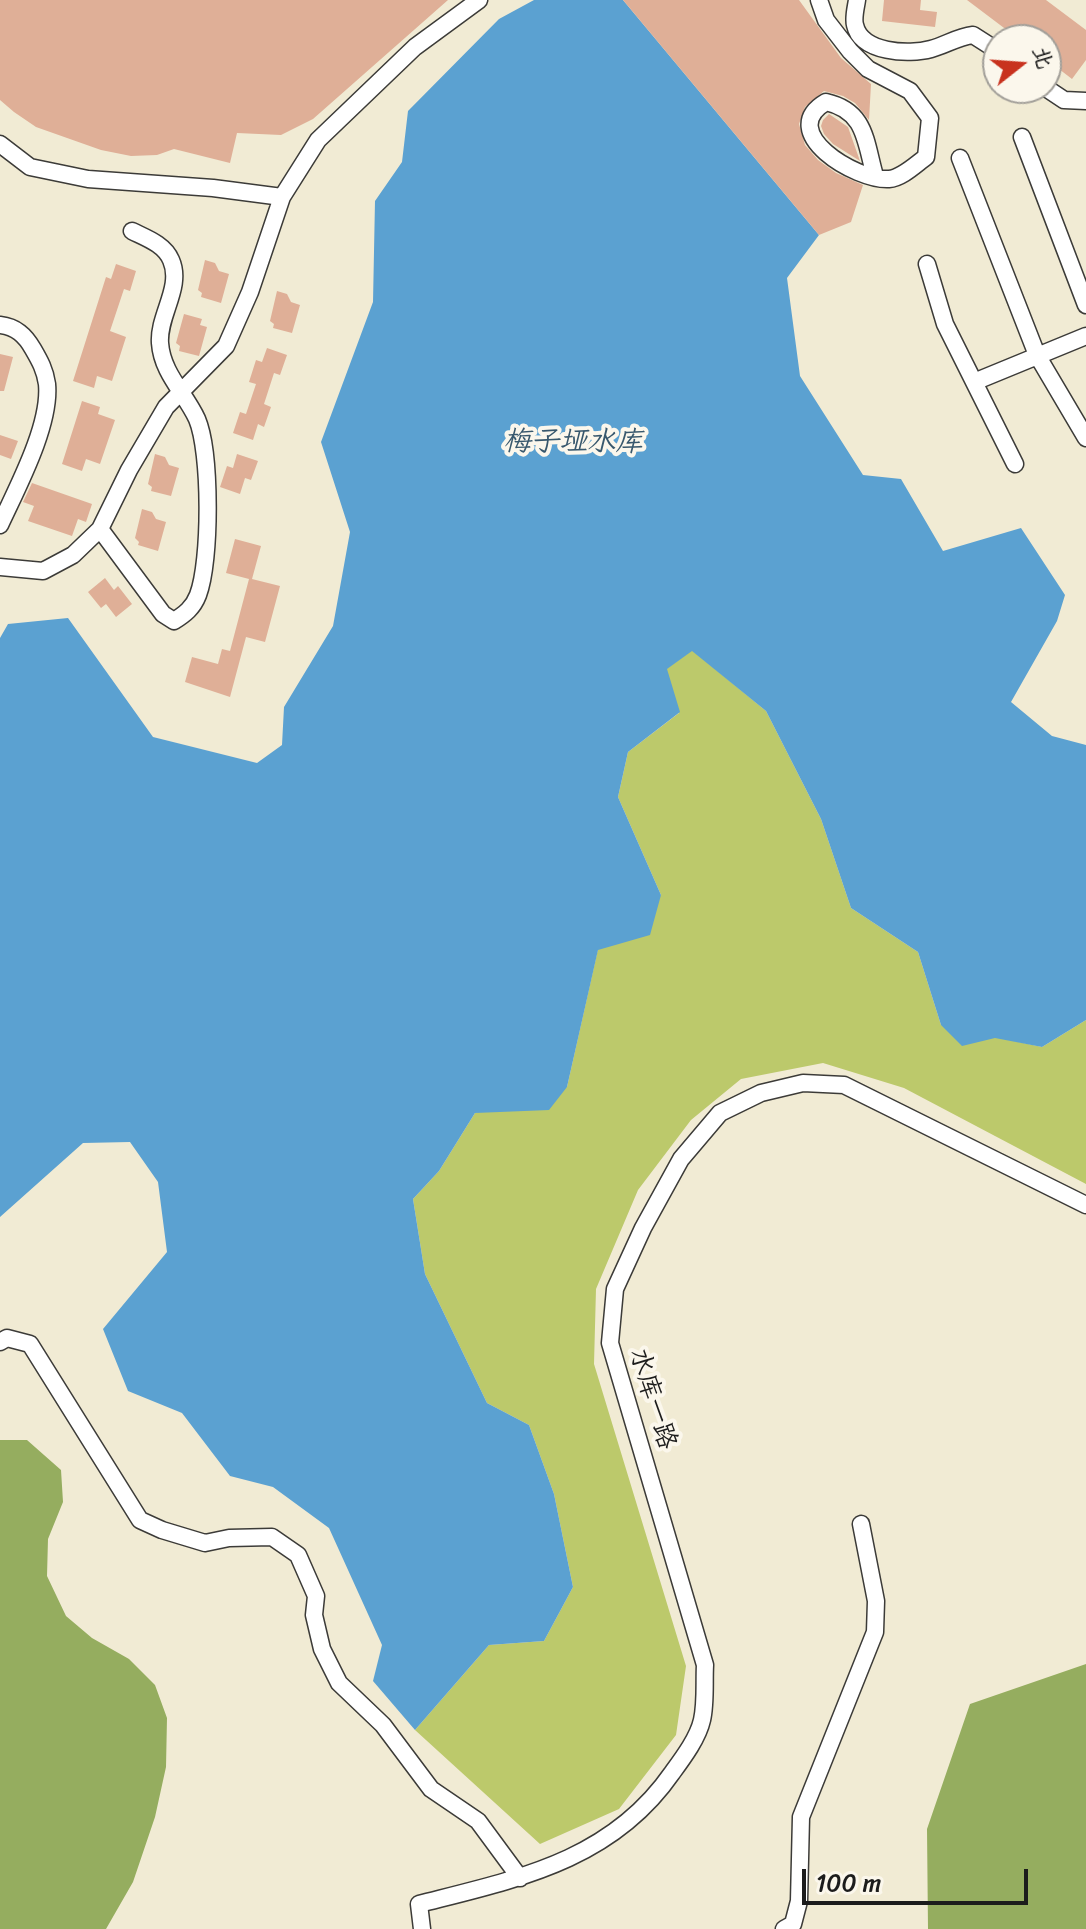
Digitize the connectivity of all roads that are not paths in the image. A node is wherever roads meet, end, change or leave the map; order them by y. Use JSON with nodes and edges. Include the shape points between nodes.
{"nodes":[{"id":1,"x":479,"y":0,"type":"edge"},
{"id":2,"x":819,"y":0,"type":"edge"},
{"id":3,"x":857,"y":0,"type":"edge"},
{"id":4,"x":982,"y":41,"type":"edge"},
{"id":5,"x":1062,"y":99,"type":"edge"},
{"id":6,"x":1086,"y":101,"type":"edge"},
{"id":7,"x":1022,"y":137,"type":"dead end"},
{"id":8,"x":0,"y":144,"type":"edge"},
{"id":9,"x":960,"y":158,"type":"dead end"},
{"id":10,"x":875,"y":176,"type":"junction"},
{"id":11,"x":282,"y":197,"type":"junction"},
{"id":12,"x":132,"y":231,"type":"dead end"},
{"id":13,"x":927,"y":264,"type":"dead end"},
{"id":14,"x":1086,"y":305,"type":"edge"},
{"id":15,"x":0,"y":325,"type":"edge"},
{"id":16,"x":1086,"y":336,"type":"edge"},
{"id":17,"x":1037,"y":355,"type":"junction"},
{"id":18,"x":974,"y":382,"type":"junction"},
{"id":19,"x":180,"y":392,"type":"junction"},
{"id":20,"x":1086,"y":438,"type":"edge"},
{"id":21,"x":1015,"y":464,"type":"dead end"},
{"id":22,"x":0,"y":525,"type":"edge"},
{"id":23,"x":100,"y":529,"type":"junction"},
{"id":24,"x":0,"y":567,"type":"edge"},
{"id":25,"x":1086,"y":1205,"type":"edge"},
{"id":26,"x":0,"y":1342,"type":"edge"},
{"id":27,"x":861,"y":1524,"type":"dead end"},
{"id":28,"x":520,"y":1878,"type":"junction"},
{"id":29,"x":422,"y":1929,"type":"edge"},
{"id":30,"x":784,"y":1929,"type":"edge"}],
"edges":[{"from":1,"to":11,"type":"street","via":[[415,47],[360,98],[318,140]]},
{"from":2,"to":10,"type":"street","via":[[826,20],[850,51],[868,69],[910,91],[930,118],[926,157],[889,179]]},
{"from":3,"to":4,"type":"street","via":[[855,26],[866,41],[888,50],[932,49],[973,35]]},
{"from":5,"to":6,"type":"street"},
{"from":7,"to":14,"type":"street"},
{"from":8,"to":11,"type":"street","via":[[30,167],[88,179]]},
{"from":9,"to":17,"type":"street"},
{"from":10,"to":10,"type":"street","via":[[857,117],[841,105],[826,102],[816,108],[810,124],[813,140],[852,170]]},
{"from":11,"to":19,"type":"street","via":[[226,346]]},
{"from":12,"to":19,"type":"street","via":[[159,245],[170,258],[175,277],[160,341],[164,363]]},
{"from":13,"to":18,"type":"street","via":[[945,324]]},
{"from":15,"to":22,"type":"street","via":[[11,326],[26,338],[43,367],[47,387],[33,452]]},
{"from":16,"to":17,"type":"street"},
{"from":17,"to":18,"type":"street"},
{"from":17,"to":20,"type":"street"},
{"from":18,"to":21,"type":"street"},
{"from":19,"to":23,"type":"street","via":[[136,458]]},
{"from":19,"to":23,"type":"street","via":[[204,443],[206,483],[202,581],[188,612],[174,621],[163,614]]},
{"from":23,"to":24,"type":"street","via":[[73,555],[43,571]]},
{"from":25,"to":28,"type":"street","name":"水库一路","via":[[844,1085],[803,1083],[761,1093],[720,1113],[681,1159],[615,1289],[610,1343],[705,1665],[702,1720],[654,1799],[627,1825],[578,1854]]},
{"from":26,"to":28,"type":"street","via":[[7,1338],[30,1344],[140,1520],[205,1543],[272,1537],[298,1555],[316,1596],[314,1615],[322,1649],[339,1683],[383,1725],[431,1789],[478,1821]]},
{"from":27,"to":30,"type":"street","via":[[876,1601],[875,1632],[801,1817],[799,1901],[793,1924]]},
{"from":28,"to":29,"type":"street","name":"水库一路","via":[[419,1904]]}]}
